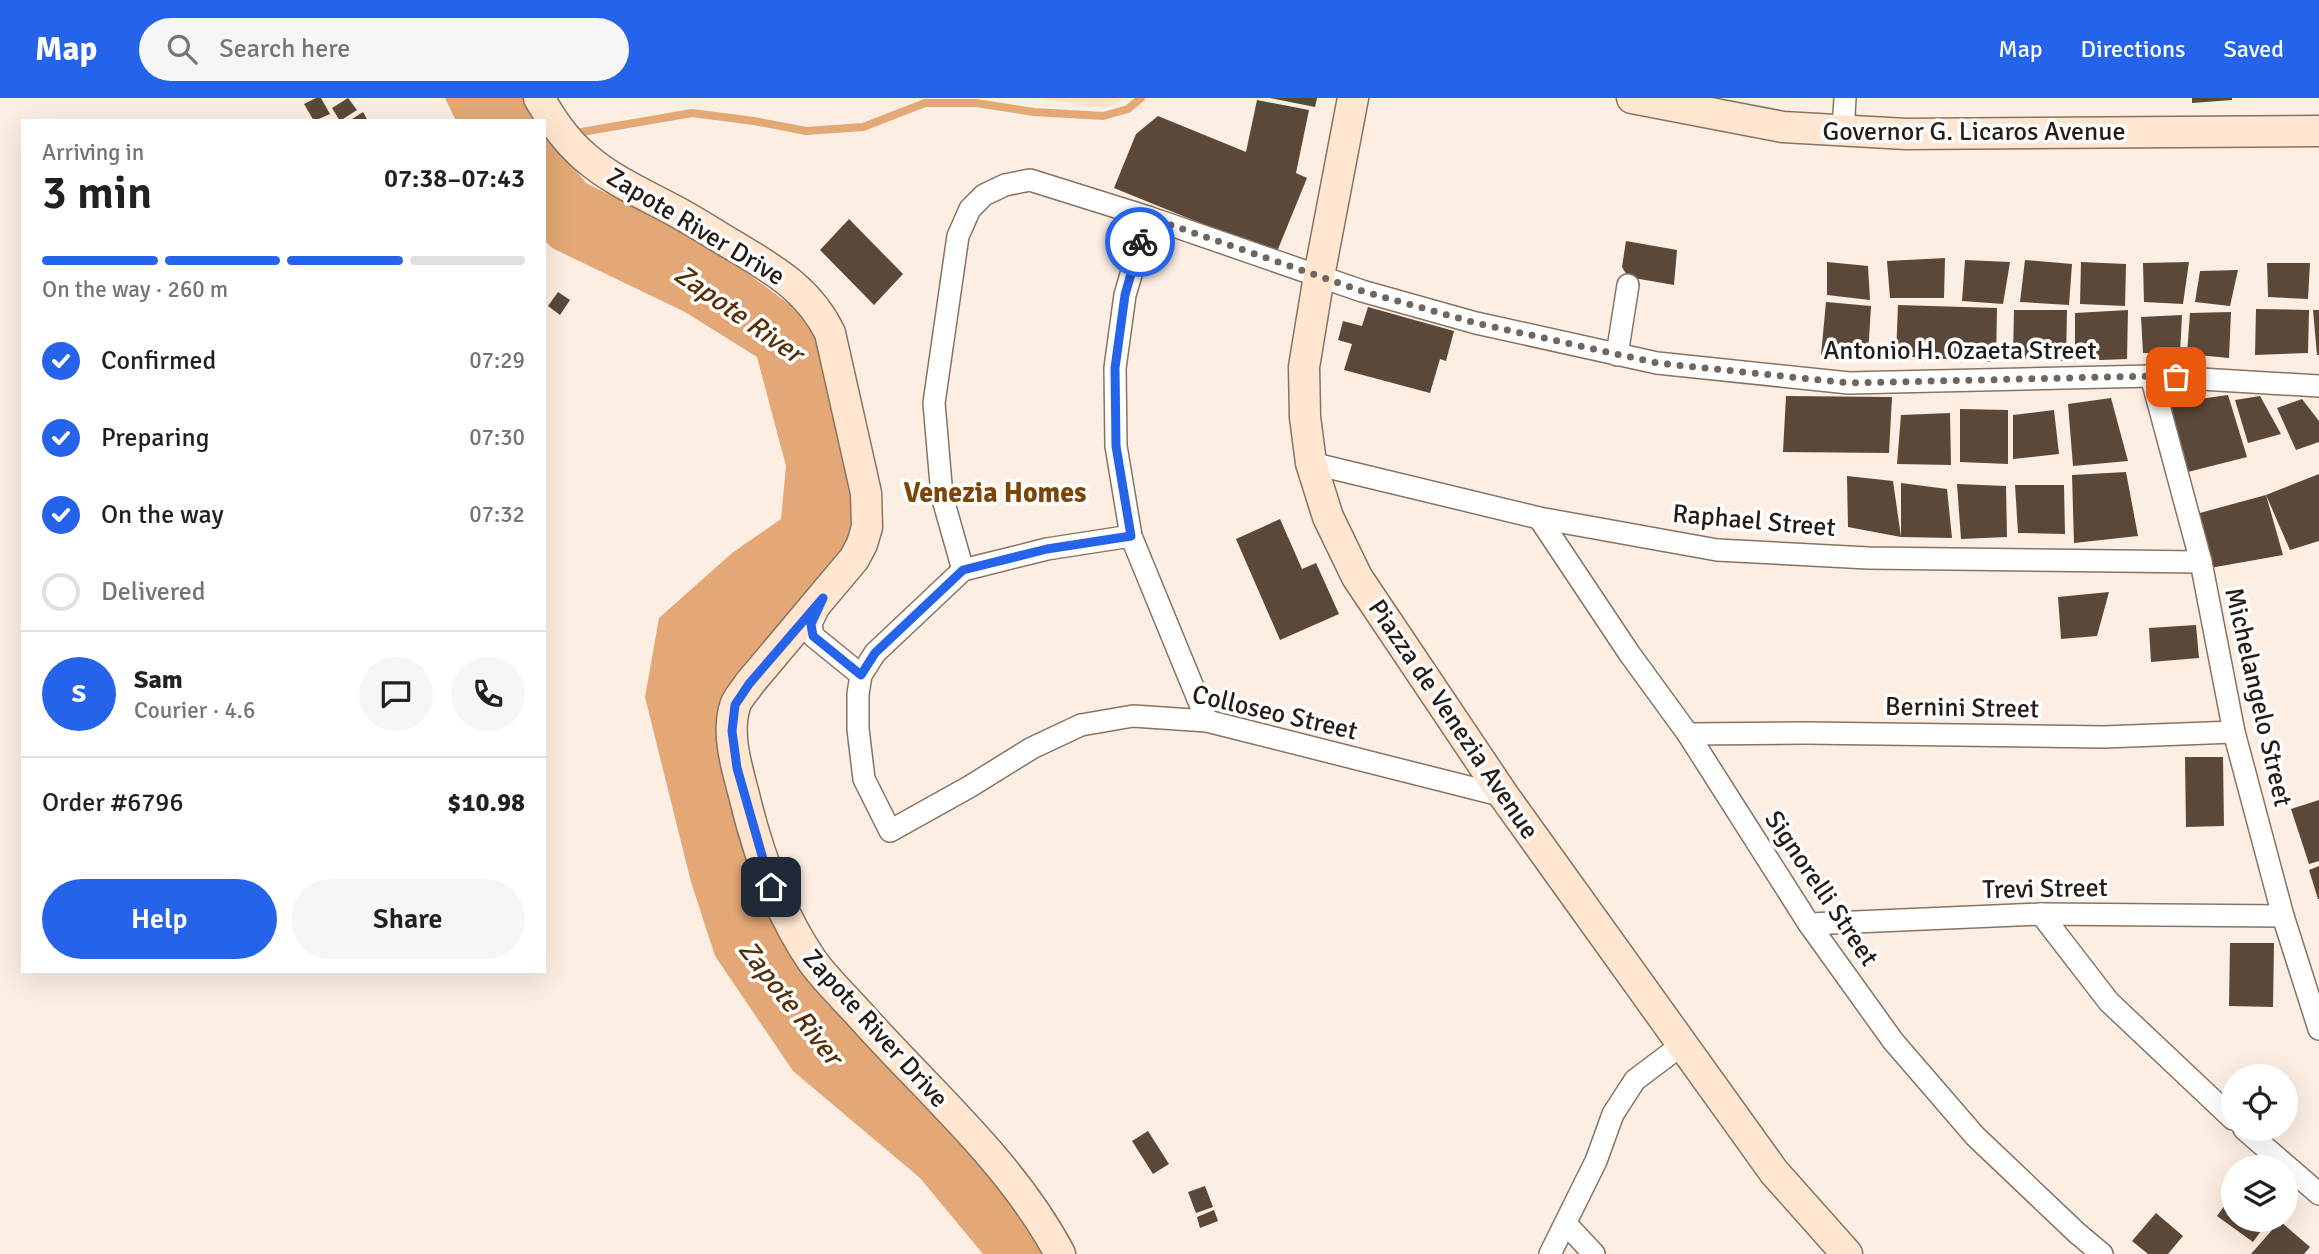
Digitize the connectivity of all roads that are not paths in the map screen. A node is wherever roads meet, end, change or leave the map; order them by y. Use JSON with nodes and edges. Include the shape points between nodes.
{"nodes":[{"id":1,"x":539,"y":98,"type":"edge"},
{"id":2,"x":1353,"y":98,"type":"edge"},
{"id":3,"x":1632,"y":98,"type":"edge"},
{"id":4,"x":1845,"y":98,"type":"edge"},
{"id":5,"x":2319,"y":131,"type":"edge"},
{"id":6,"x":1843,"y":132,"type":"junction"},
{"id":7,"x":1148,"y":217,"type":"junction"},
{"id":8,"x":1319,"y":276,"type":"junction"},
{"id":9,"x":1628,"y":285,"type":"dead end"},
{"id":10,"x":1616,"y":355,"type":"junction"},
{"id":11,"x":2151,"y":376,"type":"junction"},
{"id":12,"x":2319,"y":387,"type":"edge"},
{"id":13,"x":1311,"y":463,"type":"junction"},
{"id":14,"x":1539,"y":518,"type":"junction"},
{"id":15,"x":1131,"y":536,"type":"junction"},
{"id":16,"x":2201,"y":562,"type":"junction"},
{"id":17,"x":963,"y":570,"type":"junction"},
{"id":18,"x":823,"y":598,"type":"junction"},
{"id":19,"x":861,"y":675,"type":"junction"},
{"id":20,"x":1207,"y":721,"type":"junction"},
{"id":21,"x":2234,"y":732,"type":"junction"},
{"id":22,"x":1688,"y":734,"type":"junction"},
{"id":23,"x":1504,"y":796,"type":"junction"},
{"id":24,"x":2041,"y":914,"type":"junction"},
{"id":25,"x":2283,"y":916,"type":"junction"},
{"id":26,"x":1809,"y":925,"type":"junction"},
{"id":27,"x":2319,"y":1029,"type":"edge"},
{"id":28,"x":1683,"y":1044,"type":"junction"},
{"id":29,"x":2221,"y":1108,"type":"edge"},
{"id":30,"x":2258,"y":1141,"type":"edge"},
{"id":31,"x":2319,"y":1194,"type":"edge"},
{"id":32,"x":1566,"y":1223,"type":"junction"},
{"id":33,"x":1060,"y":1254,"type":"edge"},
{"id":34,"x":1550,"y":1254,"type":"edge"},
{"id":35,"x":1594,"y":1254,"type":"edge"},
{"id":36,"x":1847,"y":1254,"type":"edge"},
{"id":37,"x":2102,"y":1254,"type":"edge"}],
"edges":[{"from":1,"to":18,"type":"street","name":"Zapote River Drive","via":[[566,140],[586,159],[783,277],[820,312],[830,333],[866,493],[867,519],[854,559]]},
{"from":2,"to":8,"type":"street","name":"Piazza de Venezia Avenue"},
{"from":3,"to":6,"type":"street","name":"Governor G. Licaros Avenue","via":[[1783,127]]},
{"from":4,"to":6,"type":"street"},
{"from":5,"to":6,"type":"street","name":"Governor G. Licaros Avenue"},
{"from":7,"to":8,"type":"street","name":"Antonio H. Ozaeta Street"},
{"from":7,"to":15,"type":"street","via":[[1125,295],[1115,368],[1116,446]]},
{"from":7,"to":17,"type":"street","name":"Antonio H. Ozaeta Street","via":[[1030,180],[995,190],[970,209],[958,236],[934,403],[942,496]]},
{"from":8,"to":10,"type":"street","name":"Antonio H. Ozaeta Street","via":[[1476,323]]},
{"from":8,"to":13,"type":"street","name":"Piazza de Venezia Avenue","via":[[1304,367]]},
{"from":9,"to":10,"type":"street"},
{"from":10,"to":11,"type":"street","name":"Antonio H. Ozaeta Street","via":[[1849,383]]},
{"from":11,"to":12,"type":"street","name":"Antonio H. Ozaeta Street"},
{"from":11,"to":16,"type":"street","name":"Michelangelo Street"},
{"from":13,"to":14,"type":"street","name":"Raphael Street"},
{"from":13,"to":23,"type":"street","name":"Piazza de Venezia Avenue","via":[[1328,517],[1357,577]]},
{"from":14,"to":16,"type":"street","name":"Raphael Street","via":[[1717,551],[1868,558]]},
{"from":14,"to":22,"type":"street","name":"Signorelli Street"},
{"from":15,"to":17,"type":"street","via":[[1047,549]]},
{"from":15,"to":20,"type":"street"},
{"from":16,"to":21,"type":"street","name":"Michelangelo Street"},
{"from":17,"to":19,"type":"street","via":[[875,653]]},
{"from":18,"to":19,"type":"street","name":"Zapote River Drive","via":[[811,624],[813,636]]},
{"from":18,"to":33,"type":"street","name":"Zapote River Drive","via":[[735,705],[732,731],[737,768],[771,887],[814,963],[996,1163],[1045,1226]]},
{"from":19,"to":20,"type":"street","name":"Colloseo Street","via":[[858,729],[864,779],[890,831],[1082,724],[1133,716]]},
{"from":20,"to":23,"type":"street","name":"Colloseo Street"},
{"from":21,"to":22,"type":"street","name":"Bernini Street","via":[[2104,737]]},
{"from":21,"to":25,"type":"street","name":"Michelangelo Street"},
{"from":22,"to":26,"type":"street","name":"Signorelli Street"},
{"from":23,"to":28,"type":"street","name":"Piazza de Venezia Avenue"},
{"from":24,"to":25,"type":"street","name":"Trevi Street"},
{"from":24,"to":26,"type":"street","name":"Trevi Street"},
{"from":24,"to":29,"type":"street","via":[[2109,1002]]},
{"from":25,"to":27,"type":"street","name":"Michelangelo Street"},
{"from":26,"to":37,"type":"street","name":"Signorelli Street","via":[[1893,1041],[1975,1136]]},
{"from":28,"to":32,"type":"street","via":[[1635,1080],[1614,1114]]},
{"from":28,"to":36,"type":"street","name":"Piazza de Venezia Avenue","via":[[1774,1172]]},
{"from":30,"to":31,"type":"street"},
{"from":32,"to":34,"type":"street"},
{"from":32,"to":35,"type":"street"}]}
